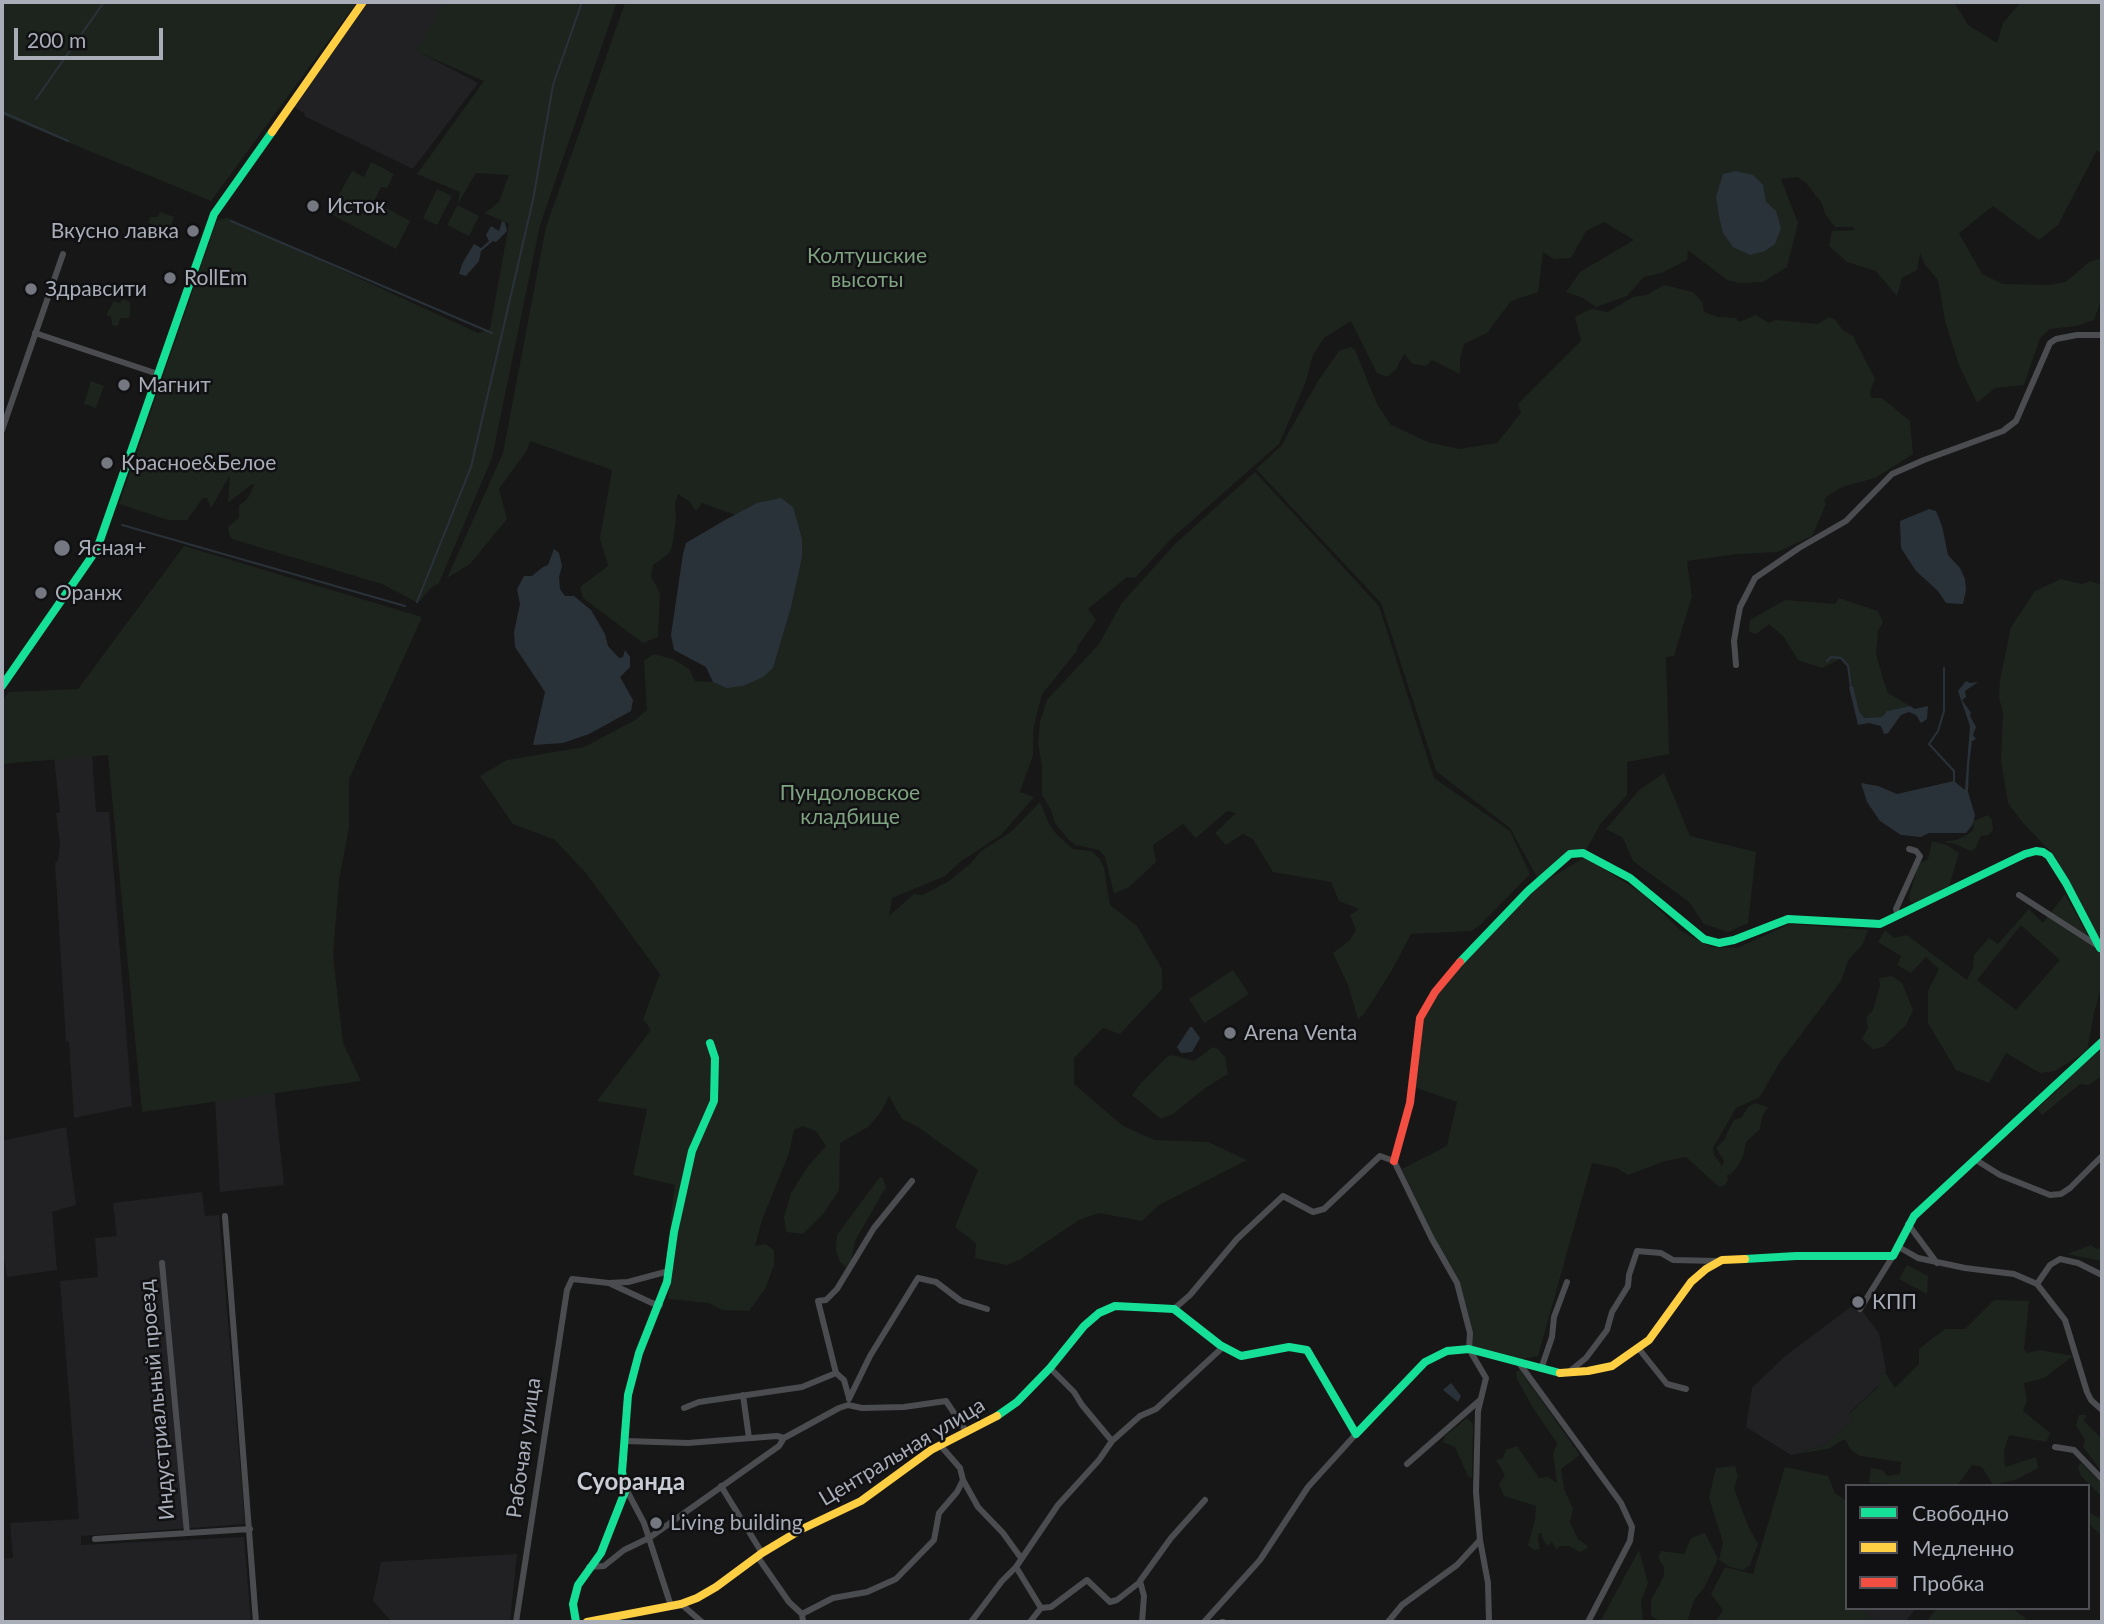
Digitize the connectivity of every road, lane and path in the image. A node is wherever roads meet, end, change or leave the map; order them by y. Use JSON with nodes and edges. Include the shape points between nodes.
{"nodes":[{"id":1,"x":363,"y":2,"type":"edge"},
{"id":2,"x":63,"y":254,"type":"dead end"},
{"id":3,"x":35,"y":333,"type":"junction"},
{"id":4,"x":2102,"y":335,"type":"edge"},
{"id":5,"x":158,"y":374,"type":"junction"},
{"id":6,"x":2,"y":430,"type":"edge"},
{"id":7,"x":1735,"y":665,"type":"dead end"},
{"id":8,"x":2,"y":685,"type":"edge"},
{"id":9,"x":1909,"y":849,"type":"dead end"},
{"id":10,"x":2019,"y":895,"type":"dead end"},
{"id":11,"x":1898,"y":915,"type":"junction"},
{"id":12,"x":2101,"y":948,"type":"edge"},
{"id":13,"x":710,"y":1042,"type":"dead end"},
{"id":14,"x":2102,"y":1042,"type":"edge"},
{"id":15,"x":2102,"y":1156,"type":"edge"},
{"id":16,"x":1976,"y":1160,"type":"junction"},
{"id":17,"x":1394,"y":1161,"type":"junction"},
{"id":18,"x":912,"y":1181,"type":"dead end"},
{"id":19,"x":225,"y":1216,"type":"dead end"},
{"id":20,"x":1908,"y":1224,"type":"junction"},
{"id":21,"x":1897,"y":1246,"type":"junction"},
{"id":22,"x":1893,"y":1256,"type":"junction"},
{"id":23,"x":1722,"y":1260,"type":"junction"},
{"id":24,"x":1937,"y":1262,"type":"junction"},
{"id":25,"x":162,"y":1263,"type":"dead end"},
{"id":26,"x":669,"y":1271,"type":"junction"},
{"id":27,"x":2102,"y":1275,"type":"edge"},
{"id":28,"x":1567,"y":1282,"type":"dead end"},
{"id":29,"x":609,"y":1283,"type":"junction"},
{"id":30,"x":2037,"y":1283,"type":"junction"},
{"id":31,"x":660,"y":1305,"type":"junction"},
{"id":32,"x":987,"y":1309,"type":"dead end"},
{"id":33,"x":1174,"y":1309,"type":"junction"},
{"id":34,"x":1860,"y":1309,"type":"dead end"},
{"id":35,"x":1223,"y":1347,"type":"junction"},
{"id":36,"x":1469,"y":1349,"type":"junction"},
{"id":37,"x":1639,"y":1349,"type":"junction"},
{"id":38,"x":1517,"y":1362,"type":"junction"},
{"id":39,"x":1050,"y":1368,"type":"junction"},
{"id":40,"x":1541,"y":1369,"type":"junction"},
{"id":41,"x":1568,"y":1372,"type":"junction"},
{"id":42,"x":836,"y":1373,"type":"junction"},
{"id":43,"x":1686,"y":1389,"type":"dead end"},
{"id":44,"x":743,"y":1395,"type":"junction"},
{"id":45,"x":1481,"y":1399,"type":"junction"},
{"id":46,"x":849,"y":1402,"type":"junction"},
{"id":47,"x":684,"y":1408,"type":"dead end"},
{"id":48,"x":2102,"y":1410,"type":"edge"},
{"id":49,"x":966,"y":1432,"type":"junction"},
{"id":50,"x":1356,"y":1434,"type":"junction"},
{"id":51,"x":749,"y":1438,"type":"junction"},
{"id":52,"x":784,"y":1438,"type":"junction"},
{"id":53,"x":626,"y":1441,"type":"junction"},
{"id":54,"x":1112,"y":1441,"type":"junction"},
{"id":55,"x":940,"y":1445,"type":"junction"},
{"id":56,"x":2055,"y":1447,"type":"dead end"},
{"id":57,"x":1407,"y":1464,"type":"dead end"},
{"id":58,"x":2102,"y":1479,"type":"edge"},
{"id":59,"x":963,"y":1480,"type":"junction"},
{"id":60,"x":721,"y":1486,"type":"junction"},
{"id":61,"x":626,"y":1489,"type":"junction"},
{"id":62,"x":1205,"y":1500,"type":"dead end"},
{"id":63,"x":250,"y":1529,"type":"junction"},
{"id":64,"x":187,"y":1533,"type":"junction"},
{"id":65,"x":649,"y":1538,"type":"junction"},
{"id":66,"x":95,"y":1539,"type":"dead end"},
{"id":67,"x":1480,"y":1540,"type":"junction"},
{"id":68,"x":760,"y":1555,"type":"junction"},
{"id":69,"x":1021,"y":1558,"type":"junction"},
{"id":70,"x":589,"y":1567,"type":"junction"},
{"id":71,"x":1016,"y":1567,"type":"junction"},
{"id":72,"x":1140,"y":1582,"type":"junction"},
{"id":73,"x":681,"y":1604,"type":"junction"},
{"id":74,"x":671,"y":1606,"type":"junction"},
{"id":75,"x":1041,"y":1608,"type":"junction"},
{"id":76,"x":802,"y":1614,"type":"junction"},
{"id":77,"x":256,"y":1622,"type":"edge"},
{"id":78,"x":516,"y":1622,"type":"edge"},
{"id":79,"x":576,"y":1622,"type":"edge"},
{"id":80,"x":587,"y":1622,"type":"edge"},
{"id":81,"x":702,"y":1622,"type":"edge"},
{"id":82,"x":803,"y":1622,"type":"edge"},
{"id":83,"x":971,"y":1622,"type":"edge"},
{"id":84,"x":1030,"y":1622,"type":"edge"},
{"id":85,"x":1142,"y":1622,"type":"edge"},
{"id":86,"x":1204,"y":1622,"type":"edge"},
{"id":87,"x":1388,"y":1622,"type":"edge"},
{"id":88,"x":1489,"y":1622,"type":"edge"},
{"id":89,"x":1588,"y":1622,"type":"edge"}],
"edges":[{"from":1,"to":5,"type":"street","via":[[214,215]]},
{"from":2,"to":3,"type":"street"},
{"from":3,"to":5,"type":"street"},
{"from":3,"to":6,"type":"street"},
{"from":4,"to":7,"type":"street","via":[[2056,338],[2016,421],[2003,431],[1892,474],[1846,521],[1755,578],[1740,607]]},
{"from":5,"to":8,"type":"street","via":[[97,549]]},
{"from":9,"to":11,"type":"street","via":[[1920,856],[1896,909]]},
{"from":10,"to":12,"type":"street"},
{"from":11,"to":12,"type":"street","via":[[2016,858],[2043,852],[2066,883]]},
{"from":11,"to":17,"type":"street","via":[[1872,925],[1788,919],[1719,943],[1704,939],[1630,878],[1583,853],[1570,854],[1460,961],[1420,1018],[1410,1103]]},
{"from":13,"to":26,"type":"street","via":[[715,1058],[713,1101],[686,1172]]},
{"from":14,"to":16,"type":"street"},
{"from":15,"to":16,"type":"street","via":[[2070,1188],[2050,1195]]},
{"from":16,"to":20,"type":"street"},
{"from":17,"to":33,"type":"street","via":[[1380,1156],[1324,1209],[1313,1212],[1283,1196]]},
{"from":17,"to":36,"type":"street","via":[[1457,1283],[1470,1333]]},
{"from":18,"to":42,"type":"street","via":[[874,1228],[837,1289],[827,1300],[818,1301]]},
{"from":19,"to":63,"type":"street"},
{"from":20,"to":21,"type":"street"},
{"from":20,"to":24,"type":"street"},
{"from":21,"to":22,"type":"street"},
{"from":21,"to":24,"type":"street"},
{"from":22,"to":23,"type":"street"},
{"from":22,"to":34,"type":"street"},
{"from":23,"to":37,"type":"street","via":[[1691,1282]]},
{"from":23,"to":41,"type":"street","via":[[1673,1260],[1661,1253],[1637,1251],[1628,1286],[1612,1312],[1607,1331]]},
{"from":24,"to":30,"type":"street","via":[[2014,1273]]},
{"from":25,"to":64,"type":"street","name":"Индустриальный проезд"},
{"from":26,"to":29,"type":"street"},
{"from":26,"to":31,"type":"street"},
{"from":27,"to":30,"type":"street","via":[[2060,1259]]},
{"from":28,"to":40,"type":"street"},
{"from":29,"to":31,"type":"street"},
{"from":29,"to":78,"type":"street","name":"Рабочая улица","via":[[572,1279],[567,1290]]},
{"from":30,"to":48,"type":"street","via":[[2065,1320],[2087,1392]]},
{"from":31,"to":53,"type":"street","via":[[632,1376]]},
{"from":32,"to":46,"type":"street","via":[[961,1301],[936,1282],[918,1278],[870,1356]]},
{"from":33,"to":35,"type":"street"},
{"from":33,"to":39,"type":"street","name":"Центральная улица","via":[[1109,1308],[1084,1326]]},
{"from":35,"to":50,"type":"street","via":[[1241,1356],[1289,1347],[1307,1350]]},
{"from":35,"to":54,"type":"street","via":[[1156,1409],[1140,1416]]},
{"from":36,"to":38,"type":"street"},
{"from":36,"to":45,"type":"street","via":[[1486,1378]]},
{"from":36,"to":50,"type":"street","via":[[1447,1352],[1425,1363]]},
{"from":37,"to":41,"type":"street","via":[[1602,1369]]},
{"from":37,"to":43,"type":"street","via":[[1667,1384]]},
{"from":38,"to":40,"type":"street"},
{"from":38,"to":89,"type":"street","via":[[1621,1503],[1632,1527]]},
{"from":39,"to":49,"type":"street","name":"Центральная улица","via":[[1017,1402]]},
{"from":39,"to":54,"type":"street"},
{"from":40,"to":41,"type":"street"},
{"from":42,"to":44,"type":"street","via":[[802,1387]]},
{"from":42,"to":46,"type":"street","via":[[844,1380]]},
{"from":44,"to":47,"type":"street"},
{"from":44,"to":51,"type":"street"},
{"from":45,"to":57,"type":"street"},
{"from":45,"to":67,"type":"street","via":[[1476,1492]]},
{"from":46,"to":49,"type":"street","via":[[876,1408],[946,1401]]},
{"from":46,"to":52,"type":"street"},
{"from":49,"to":55,"type":"street","name":"Центральная улица"},
{"from":50,"to":86,"type":"street","via":[[1308,1487],[1259,1560]]},
{"from":51,"to":52,"type":"street"},
{"from":51,"to":53,"type":"street","via":[[688,1443]]},
{"from":52,"to":60,"type":"street"},
{"from":53,"to":61,"type":"street","via":[[622,1472]]},
{"from":54,"to":69,"type":"street"},
{"from":55,"to":59,"type":"street","via":[[960,1468]]},
{"from":55,"to":68,"type":"street","name":"Центральная улица","via":[[861,1501]]},
{"from":56,"to":58,"type":"street","via":[[2074,1450]]},
{"from":59,"to":69,"type":"street","via":[[978,1507]]},
{"from":59,"to":76,"type":"street","via":[[939,1513],[934,1540],[896,1579],[867,1592],[833,1598]]},
{"from":60,"to":65,"type":"street"},
{"from":60,"to":68,"type":"street"},
{"from":61,"to":65,"type":"street"},
{"from":61,"to":70,"type":"street","via":[[601,1553]]},
{"from":62,"to":72,"type":"street"},
{"from":63,"to":64,"type":"street"},
{"from":63,"to":77,"type":"street"},
{"from":64,"to":66,"type":"street"},
{"from":65,"to":70,"type":"street","via":[[604,1566]]},
{"from":65,"to":74,"type":"street"},
{"from":67,"to":87,"type":"street"},
{"from":67,"to":88,"type":"street"},
{"from":68,"to":73,"type":"street","name":"Центральная улица","via":[[716,1587]]},
{"from":68,"to":76,"type":"street","via":[[789,1602]]},
{"from":69,"to":71,"type":"street"},
{"from":70,"to":79,"type":"street","via":[[573,1604]]},
{"from":71,"to":75,"type":"street"},
{"from":71,"to":83,"type":"street"},
{"from":72,"to":75,"type":"street","via":[[1111,1602],[1087,1580],[1051,1607]]},
{"from":72,"to":85,"type":"street"},
{"from":73,"to":74,"type":"street","name":"Центральная улица"},
{"from":73,"to":81,"type":"street"},
{"from":74,"to":80,"type":"street","name":"Центральная улица"},
{"from":75,"to":84,"type":"street"},
{"from":76,"to":82,"type":"street"}]}
